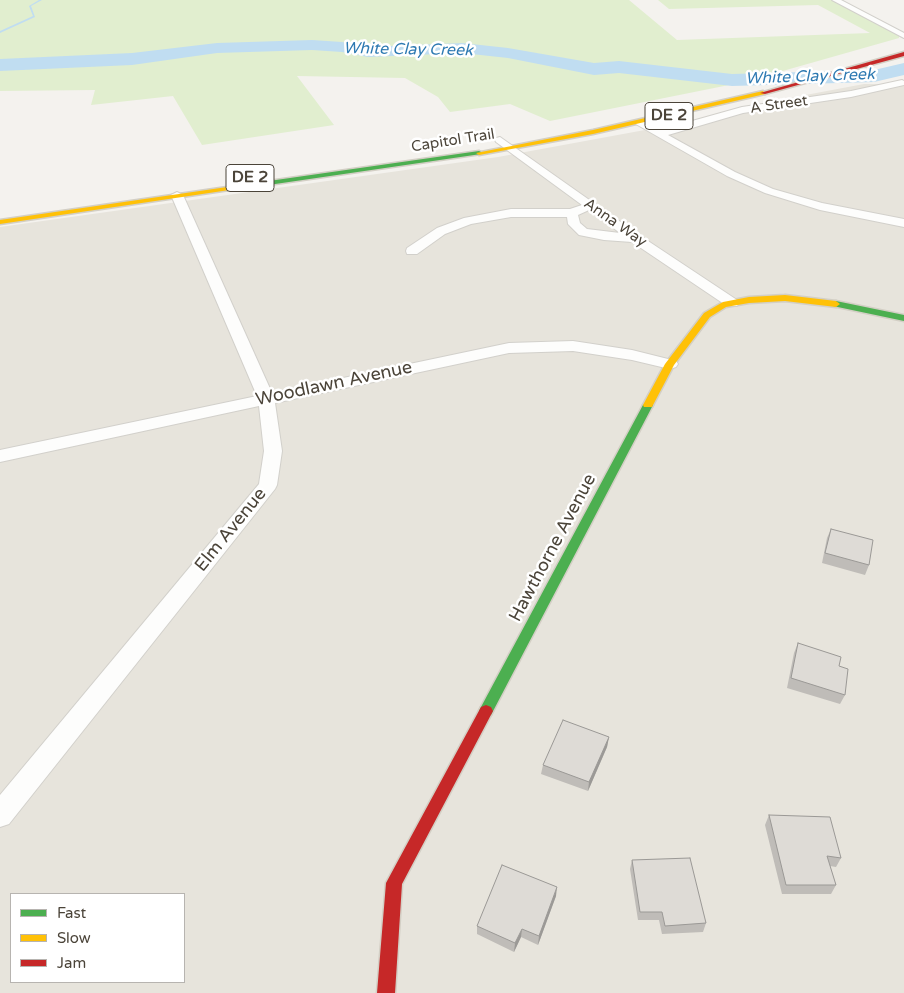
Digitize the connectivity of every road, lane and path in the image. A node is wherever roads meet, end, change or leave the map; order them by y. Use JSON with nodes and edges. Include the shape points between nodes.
{"nodes":[{"id":1,"x":836,"y":0,"type":"edge"},
{"id":2,"x":904,"y":36,"type":"edge"},
{"id":3,"x":904,"y":49,"type":"edge"},
{"id":4,"x":904,"y":54,"type":"edge"},
{"id":5,"x":902,"y":83,"type":"dead end"},
{"id":6,"x":740,"y":97,"type":"junction"},
{"id":7,"x":639,"y":123,"type":"junction"},
{"id":8,"x":659,"y":134,"type":"junction"},
{"id":9,"x":500,"y":140,"type":"junction"},
{"id":10,"x":510,"y":148,"type":"junction"},
{"id":11,"x":178,"y":195,"type":"junction"},
{"id":12,"x":589,"y":206,"type":"junction"},
{"id":13,"x":572,"y":213,"type":"junction"},
{"id":14,"x":0,"y":214,"type":"edge"},
{"id":15,"x":0,"y":222,"type":"edge"},
{"id":16,"x":904,"y":223,"type":"edge"},
{"id":17,"x":635,"y":238,"type":"junction"},
{"id":18,"x":412,"y":251,"type":"dead end"},
{"id":19,"x":732,"y":303,"type":"junction"},
{"id":20,"x":904,"y":318,"type":"edge"},
{"id":21,"x":670,"y":364,"type":"junction"},
{"id":22,"x":266,"y":398,"type":"junction"},
{"id":23,"x":0,"y":456,"type":"edge"},
{"id":24,"x":0,"y":815,"type":"edge"},
{"id":25,"x":386,"y":993,"type":"edge"}],
"edges":[{"from":1,"to":2,"type":"street"},
{"from":3,"to":6,"type":"main road","name":"Capitol Trail","number":"DE 2"},
{"from":4,"to":6,"type":"main road","name":"Capitol Trail","number":"DE 2"},
{"from":5,"to":8,"type":"street","name":"A Street","via":[[742,110]]},
{"from":6,"to":7,"type":"main road","name":"Capitol Trail","number":"DE 2"},
{"from":6,"to":9,"type":"main road","name":"Capitol Trail","number":"DE 2"},
{"from":7,"to":8,"type":"street"},
{"from":7,"to":10,"type":"main road","name":"Capitol Trail","number":"DE 2"},
{"from":8,"to":16,"type":"street","via":[[769,191],[820,206]]},
{"from":9,"to":10,"type":"street","name":"Anna Way"},
{"from":9,"to":14,"type":"main road","name":"Capitol Trail","number":"DE 2"},
{"from":10,"to":11,"type":"main road","name":"Capitol Trail","number":"DE 2"},
{"from":10,"to":12,"type":"street","name":"Anna Way"},
{"from":11,"to":15,"type":"main road","name":"Capitol Trail","number":"DE 2"},
{"from":11,"to":22,"type":"street","name":"Elm Avenue"},
{"from":12,"to":13,"type":"street"},
{"from":12,"to":17,"type":"street","name":"Anna Way"},
{"from":13,"to":17,"type":"street","via":[[574,224],[583,232]]},
{"from":13,"to":18,"type":"street","via":[[525,212],[482,218],[441,231]]},
{"from":17,"to":19,"type":"street","name":"Anna Way"},
{"from":19,"to":20,"type":"main road","name":"Hawthorne Avenue","via":[[785,298],[837,304]]},
{"from":19,"to":21,"type":"main road","name":"Hawthorne Avenue","via":[[707,315]]},
{"from":21,"to":22,"type":"street","name":"Woodlawn Avenue","via":[[573,346],[509,348]]},
{"from":21,"to":25,"type":"main road","name":"Hawthorne Avenue","via":[[394,884]]},
{"from":22,"to":23,"type":"street","name":"Woodlawn Avenue"},
{"from":22,"to":24,"type":"street","name":"Elm Avenue","via":[[273,451],[268,485]]}]}
